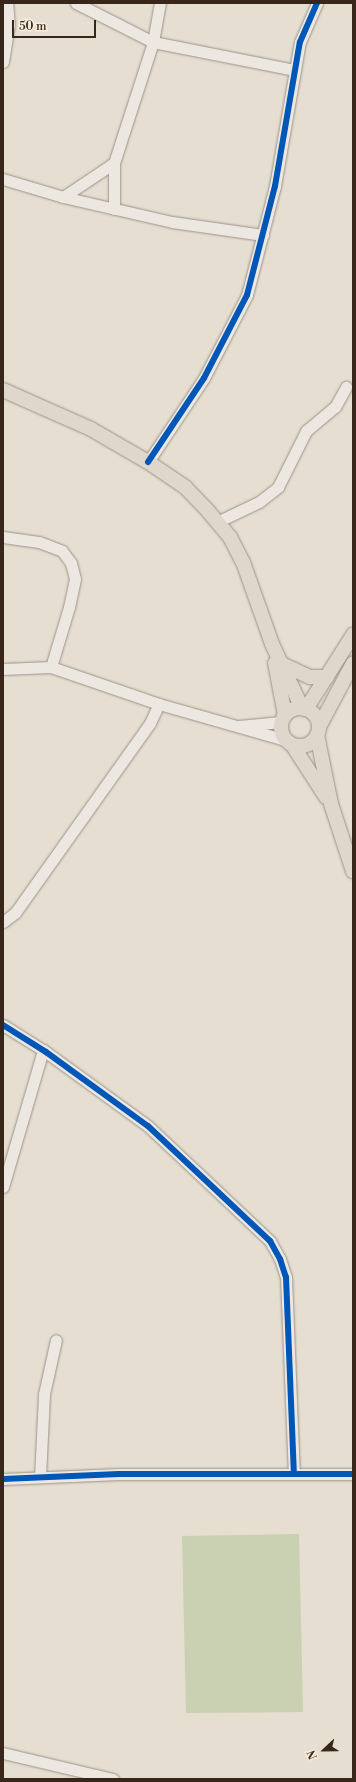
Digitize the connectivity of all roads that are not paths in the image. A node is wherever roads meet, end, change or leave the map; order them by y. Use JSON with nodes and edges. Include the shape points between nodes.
{"nodes":[{"id":1,"x":7,"y":3,"type":"edge"},
{"id":2,"x":76,"y":3,"type":"edge"},
{"id":3,"x":160,"y":3,"type":"edge"},
{"id":4,"x":317,"y":3,"type":"edge"},
{"id":5,"x":153,"y":42,"type":"junction"},
{"id":6,"x":3,"y":62,"type":"edge"},
{"id":7,"x":295,"y":70,"type":"junction"},
{"id":8,"x":114,"y":163,"type":"junction"},
{"id":9,"x":3,"y":179,"type":"edge"},
{"id":10,"x":63,"y":197,"type":"junction"},
{"id":11,"x":114,"y":209,"type":"junction"},
{"id":12,"x":263,"y":236,"type":"junction"},
{"id":13,"x":346,"y":387,"type":"dead end"},
{"id":14,"x":3,"y":390,"type":"edge"},
{"id":15,"x":148,"y":462,"type":"junction"},
{"id":16,"x":217,"y":522,"type":"junction"},
{"id":17,"x":3,"y":537,"type":"edge"},
{"id":18,"x":353,"y":635,"type":"edge"},
{"id":19,"x":272,"y":644,"type":"junction"},
{"id":20,"x":353,"y":663,"type":"edge"},
{"id":21,"x":282,"y":664,"type":"junction"},
{"id":22,"x":51,"y":667,"type":"junction"},
{"id":23,"x":3,"y":669,"type":"edge"},
{"id":24,"x":327,"y":677,"type":"junction"},
{"id":25,"x":159,"y":704,"type":"junction"},
{"id":26,"x":304,"y":709,"type":"junction"},
{"id":27,"x":283,"y":718,"type":"junction"},
{"id":28,"x":239,"y":726,"type":"junction"},
{"id":29,"x":318,"y":731,"type":"junction"},
{"id":30,"x":289,"y":743,"type":"junction"},
{"id":31,"x":331,"y":804,"type":"junction"},
{"id":32,"x":353,"y":871,"type":"edge"},
{"id":33,"x":3,"y":922,"type":"edge"},
{"id":34,"x":3,"y":1025,"type":"edge"},
{"id":35,"x":42,"y":1050,"type":"junction"},
{"id":36,"x":3,"y":1187,"type":"edge"},
{"id":37,"x":56,"y":1340,"type":"dead end"},
{"id":38,"x":294,"y":1473,"type":"junction"},
{"id":39,"x":353,"y":1474,"type":"edge"},
{"id":40,"x":40,"y":1477,"type":"junction"},
{"id":41,"x":3,"y":1479,"type":"edge"},
{"id":42,"x":3,"y":1753,"type":"edge"},
{"id":43,"x":113,"y":1779,"type":"edge"}],
"edges":[{"from":1,"to":6,"type":"street","via":[[9,25]]},
{"from":2,"to":5,"type":"street"},
{"from":3,"to":5,"type":"street"},
{"from":4,"to":7,"type":"street","via":[[300,42]]},
{"from":5,"to":7,"type":"street"},
{"from":5,"to":8,"type":"street"},
{"from":7,"to":12,"type":"street","via":[[275,186]]},
{"from":8,"to":10,"type":"street"},
{"from":8,"to":11,"type":"street"},
{"from":9,"to":10,"type":"street"},
{"from":10,"to":11,"type":"street"},
{"from":11,"to":12,"type":"street","via":[[172,222]]},
{"from":12,"to":15,"type":"street","via":[[247,295],[204,378]]},
{"from":13,"to":16,"type":"street","via":[[335,407],[306,431],[278,486],[260,502]]},
{"from":14,"to":15,"type":"main road","via":[[91,429]]},
{"from":15,"to":16,"type":"main road","via":[[185,487]]},
{"from":16,"to":19,"type":"main road","via":[[230,537],[243,562]]},
{"from":17,"to":22,"type":"street","via":[[39,542],[62,551],[71,563],[75,580]]},
{"from":18,"to":24,"type":"main road"},
{"from":19,"to":21,"type":"main road"},
{"from":19,"to":27,"type":"main road"},
{"from":20,"to":29,"type":"main road"},
{"from":21,"to":24,"type":"main road","via":[[310,677]]},
{"from":21,"to":26,"type":"main road"},
{"from":22,"to":23,"type":"street"},
{"from":22,"to":25,"type":"street"},
{"from":24,"to":26,"type":"main road"},
{"from":25,"to":28,"type":"street"},
{"from":25,"to":33,"type":"street","via":[[150,723],[15,913]]},
{"from":26,"to":27,"type":"main road","via":[[295,708]]},
{"from":26,"to":29,"type":"main road","via":[[316,716]]},
{"from":27,"to":28,"type":"street"},
{"from":27,"to":30,"type":"main road","via":[[281,729]]},
{"from":28,"to":30,"type":"street"},
{"from":29,"to":30,"type":"main road","via":[[308,745]]},
{"from":29,"to":31,"type":"main road"},
{"from":30,"to":31,"type":"main road"},
{"from":31,"to":32,"type":"main road"},
{"from":34,"to":35,"type":"street"},
{"from":35,"to":36,"type":"street"},
{"from":35,"to":38,"type":"street","via":[[148,1126],[270,1241],[286,1277]]},
{"from":37,"to":40,"type":"street","via":[[44,1394]]},
{"from":38,"to":39,"type":"street"},
{"from":38,"to":40,"type":"street"},
{"from":40,"to":41,"type":"street"},
{"from":42,"to":43,"type":"street"}]}
